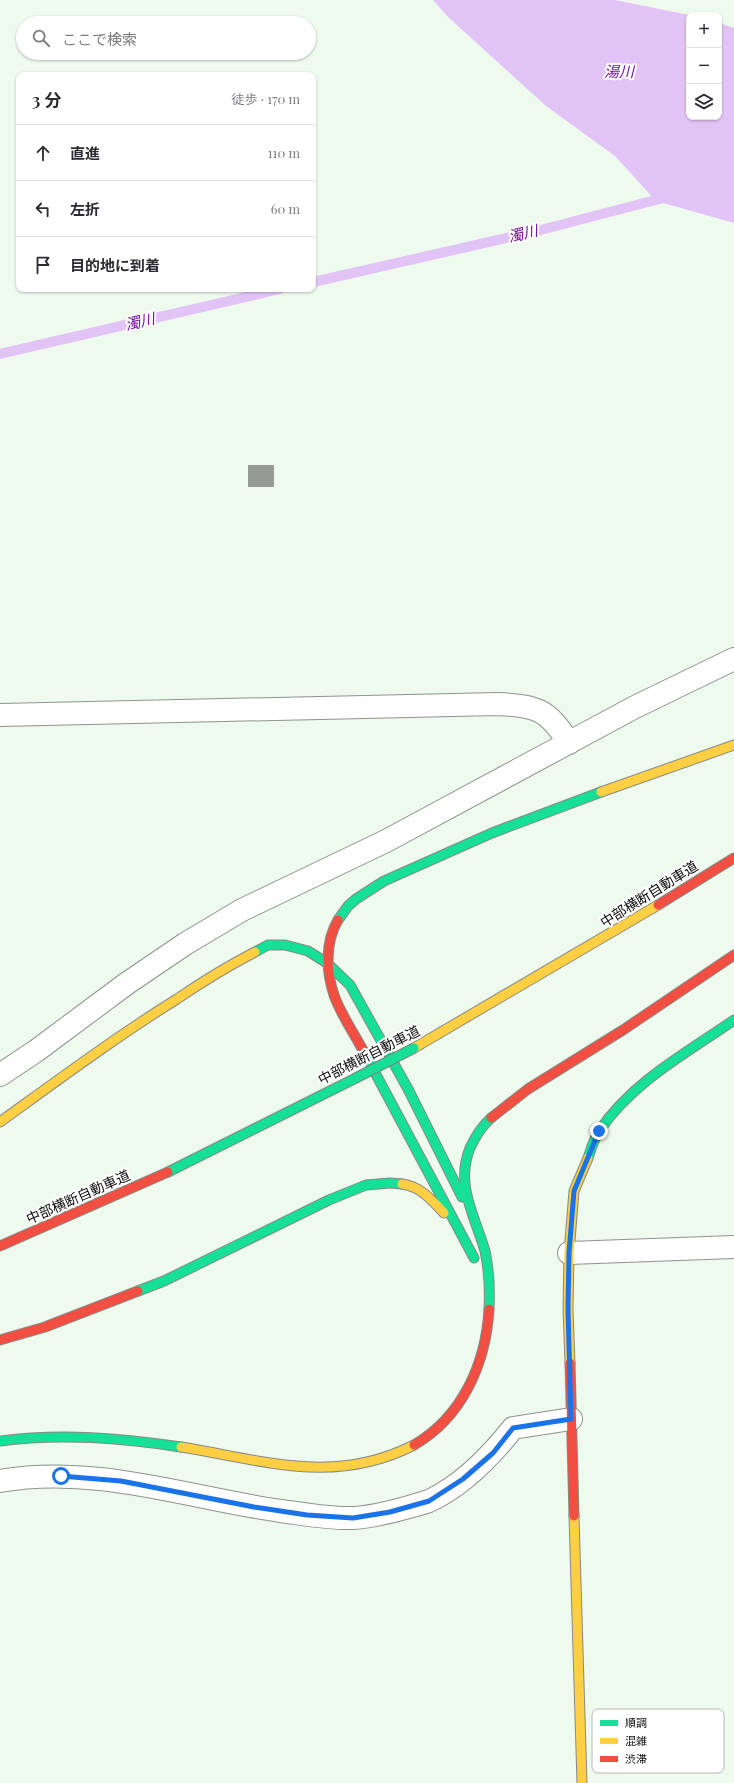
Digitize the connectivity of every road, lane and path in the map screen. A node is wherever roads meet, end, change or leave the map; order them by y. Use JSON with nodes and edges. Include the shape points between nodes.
{"nodes":[{"id":1,"x":734,"y":659,"type":"edge"},
{"id":2,"x":0,"y":715,"type":"edge"},
{"id":3,"x":569,"y":743,"type":"junction"},
{"id":4,"x":734,"y":745,"type":"edge"},
{"id":5,"x":734,"y":858,"type":"edge"},
{"id":6,"x":734,"y":956,"type":"edge"},
{"id":7,"x":327,"y":963,"type":"junction"},
{"id":8,"x":734,"y":1020,"type":"edge"},
{"id":9,"x":0,"y":1075,"type":"edge"},
{"id":10,"x":0,"y":1122,"type":"edge"},
{"id":11,"x":472,"y":1216,"type":"junction"},
{"id":12,"x":460,"y":1230,"type":"junction"},
{"id":13,"x":0,"y":1246,"type":"edge"},
{"id":14,"x":734,"y":1247,"type":"edge"},
{"id":15,"x":569,"y":1253,"type":"junction"},
{"id":16,"x":489,"y":1315,"type":"junction"},
{"id":17,"x":0,"y":1340,"type":"edge"},
{"id":18,"x":571,"y":1419,"type":"junction"},
{"id":19,"x":0,"y":1442,"type":"edge"},
{"id":20,"x":0,"y":1481,"type":"edge"},
{"id":21,"x":582,"y":1783,"type":"edge"}],
"edges":[{"from":1,"to":3,"type":"street","via":[[635,707]]},
{"from":2,"to":3,"type":"street","via":[[497,704],[525,706],[545,714],[558,725]]},
{"from":3,"to":9,"type":"street","via":[[386,842],[242,910],[126,984]]},
{"from":4,"to":7,"type":"main road","via":[[531,817],[435,857],[376,886],[355,899],[342,913],[334,926],[328,945]]},
{"from":5,"to":13,"type":"main road","name":"中部横断自動車道","bridge":true,"via":[[616,931],[414,1048],[160,1176]]},
{"from":6,"to":11,"type":"main road","via":[[505,1106],[482,1127],[466,1160],[463,1179]]},
{"from":7,"to":10,"type":"main road","via":[[308,951],[286,945],[268,945],[231,964],[159,1010]]},
{"from":7,"to":11,"type":"main road","via":[[350,985],[374,1026]]},
{"from":7,"to":12,"type":"main road","via":[[334,996]]},
{"from":8,"to":15,"type":"main road","via":[[652,1077],[622,1103],[599,1131],[574,1191]]},
{"from":11,"to":16,"type":"main road","via":[[484,1250],[488,1271]]},
{"from":12,"to":16,"type":"main road","via":[[476,1262]]},
{"from":12,"to":17,"type":"main road","via":[[429,1196],[408,1186],[390,1183],[366,1185],[329,1200],[164,1281],[45,1327]]},
{"from":14,"to":15,"type":"street"},
{"from":15,"to":18,"type":"main road"},
{"from":16,"to":19,"type":"main road","via":[[486,1340],[477,1374],[463,1398],[442,1425],[420,1441],[386,1457],[352,1465],[315,1468],[197,1449],[72,1436]]},
{"from":18,"to":20,"type":"street","via":[[513,1428],[493,1453],[463,1479],[429,1501],[390,1512],[353,1518],[307,1515],[254,1507],[121,1481],[61,1476]]},
{"from":18,"to":21,"type":"main road"}]}
